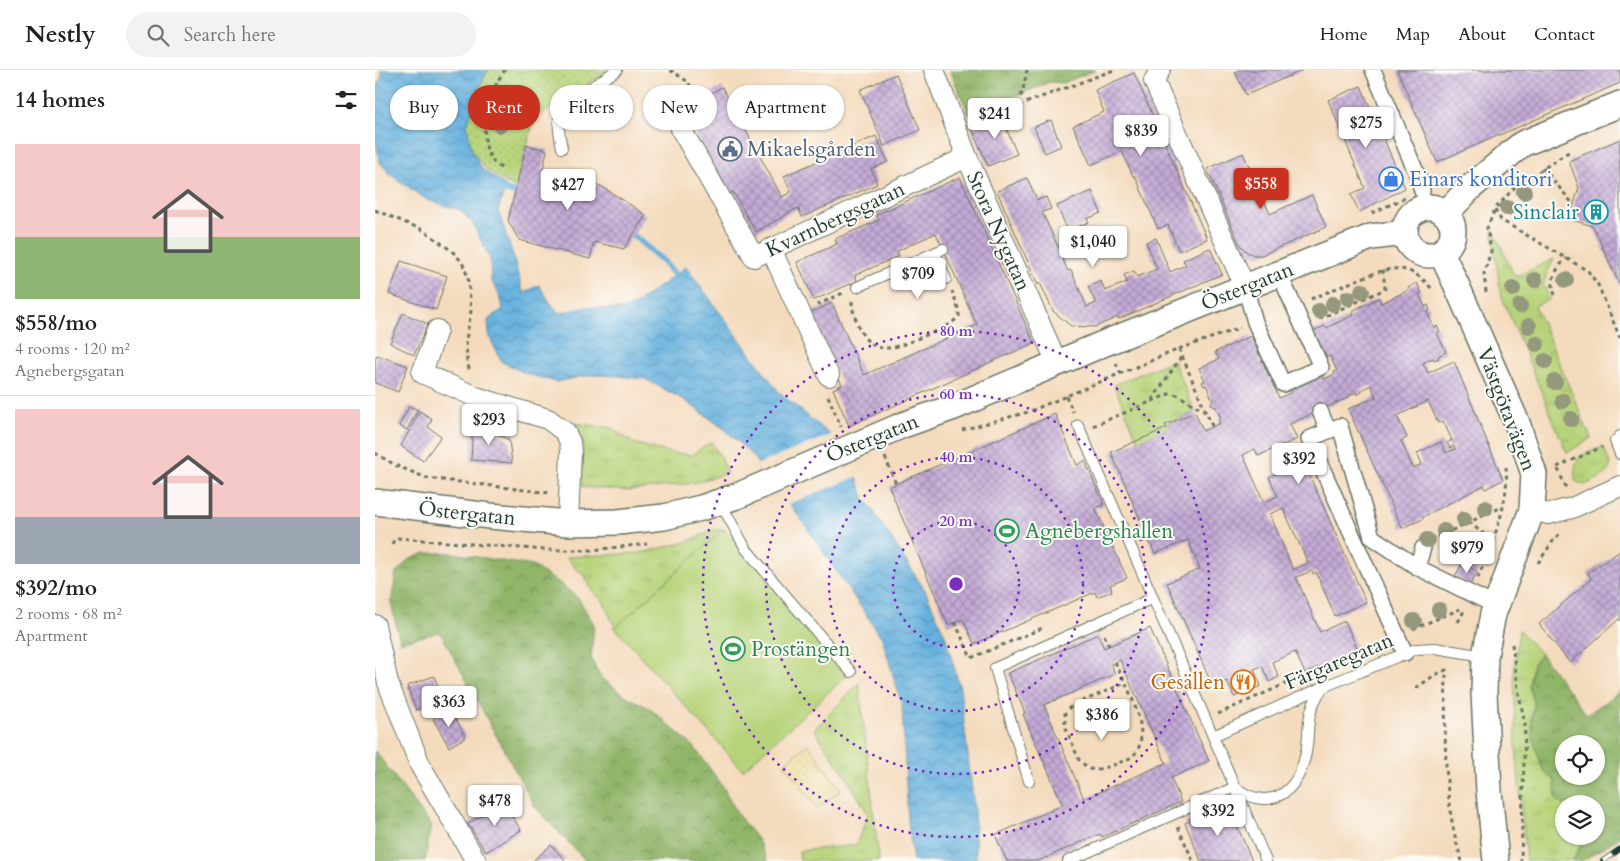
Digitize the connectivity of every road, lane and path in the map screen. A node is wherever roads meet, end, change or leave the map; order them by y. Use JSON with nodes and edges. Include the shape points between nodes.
{"nodes":[{"id":1,"x":505,"y":70,"type":"edge"},
{"id":2,"x":617,"y":70,"type":"edge"},
{"id":3,"x":670,"y":70,"type":"edge"},
{"id":4,"x":934,"y":70,"type":"edge"},
{"id":5,"x":1027,"y":70,"type":"edge"},
{"id":6,"x":1114,"y":70,"type":"edge"},
{"id":7,"x":1160,"y":70,"type":"edge"},
{"id":8,"x":1373,"y":70,"type":"edge"},
{"id":9,"x":690,"y":85,"type":"edge"},
{"id":10,"x":1018,"y":104,"type":"junction"},
{"id":11,"x":1620,"y":104,"type":"edge"},
{"id":12,"x":967,"y":125,"type":"dead end"},
{"id":13,"x":682,"y":130,"type":"edge"},
{"id":14,"x":1576,"y":147,"type":"dead end"},
{"id":15,"x":562,"y":148,"type":"dead end"},
{"id":16,"x":967,"y":158,"type":"junction"},
{"id":17,"x":501,"y":168,"type":"dead end"},
{"id":18,"x":1543,"y":168,"type":"junction"},
{"id":19,"x":1422,"y":191,"type":"joint"},
{"id":20,"x":1574,"y":205,"type":"dead end"},
{"id":21,"x":375,"y":210,"type":"edge"},
{"id":22,"x":1495,"y":210,"type":"junction"},
{"id":23,"x":1370,"y":213,"type":"dead end"},
{"id":24,"x":1445,"y":214,"type":"junction"},
{"id":25,"x":1405,"y":233,"type":"junction"},
{"id":26,"x":771,"y":249,"type":"junction"},
{"id":27,"x":1441,"y":252,"type":"junction"},
{"id":28,"x":1566,"y":258,"type":"junction"},
{"id":29,"x":1383,"y":270,"type":"junction"},
{"id":30,"x":1484,"y":272,"type":"dead end"},
{"id":31,"x":1279,"y":273,"type":"junction"},
{"id":32,"x":946,"y":279,"type":"joint"},
{"id":33,"x":1245,"y":286,"type":"junction"},
{"id":34,"x":857,"y":287,"type":"joint"},
{"id":35,"x":1447,"y":290,"type":"junction"},
{"id":36,"x":1555,"y":295,"type":"dead end"},
{"id":37,"x":830,"y":299,"type":"dead end"},
{"id":38,"x":817,"y":305,"type":"dead end"},
{"id":39,"x":1293,"y":306,"type":"junction"},
{"id":40,"x":1255,"y":322,"type":"junction"},
{"id":41,"x":1306,"y":325,"type":"junction"},
{"id":42,"x":437,"y":330,"type":"dead end"},
{"id":43,"x":1620,"y":338,"type":"edge"},
{"id":44,"x":1179,"y":349,"type":"junction"},
{"id":45,"x":1183,"y":356,"type":"junction"},
{"id":46,"x":1115,"y":360,"type":"dead end"},
{"id":47,"x":1057,"y":363,"type":"junction"},
{"id":48,"x":1121,"y":374,"type":"junction"},
{"id":49,"x":829,"y":376,"type":"dead end"},
{"id":50,"x":476,"y":397,"type":"junction"},
{"id":51,"x":1151,"y":400,"type":"junction"},
{"id":52,"x":1320,"y":410,"type":"dead end"},
{"id":53,"x":835,"y":412,"type":"dead end"},
{"id":54,"x":1207,"y":413,"type":"junction"},
{"id":55,"x":1213,"y":426,"type":"dead end"},
{"id":56,"x":1080,"y":428,"type":"joint"},
{"id":57,"x":1329,"y":430,"type":"junction"},
{"id":58,"x":955,"y":432,"type":"dead end"},
{"id":59,"x":1618,"y":438,"type":"edge"},
{"id":60,"x":845,"y":440,"type":"junction"},
{"id":61,"x":375,"y":453,"type":"edge"},
{"id":62,"x":893,"y":454,"type":"dead end"},
{"id":63,"x":1620,"y":454,"type":"edge"},
{"id":64,"x":885,"y":456,"type":"junction"},
{"id":65,"x":876,"y":458,"type":"dead end"},
{"id":66,"x":1504,"y":459,"type":"dead end"},
{"id":67,"x":896,"y":484,"type":"dead end"},
{"id":68,"x":1620,"y":486,"type":"edge"},
{"id":69,"x":568,"y":495,"type":"junction"},
{"id":70,"x":728,"y":499,"type":"junction"},
{"id":71,"x":375,"y":502,"type":"edge"},
{"id":72,"x":1502,"y":507,"type":"junction"},
{"id":73,"x":1572,"y":508,"type":"junction"},
{"id":74,"x":1532,"y":510,"type":"junction"},
{"id":75,"x":1469,"y":522,"type":"junction"},
{"id":76,"x":568,"y":523,"type":"junction"},
{"id":77,"x":1372,"y":536,"type":"junction"},
{"id":78,"x":398,"y":538,"type":"dead end"},
{"id":79,"x":1483,"y":540,"type":"dead end"},
{"id":80,"x":1355,"y":542,"type":"junction"},
{"id":81,"x":392,"y":544,"type":"dead end"},
{"id":82,"x":1423,"y":548,"type":"joint"},
{"id":83,"x":1417,"y":567,"type":"junction"},
{"id":84,"x":1536,"y":567,"type":"dead end"},
{"id":85,"x":1472,"y":594,"type":"junction"},
{"id":86,"x":1153,"y":598,"type":"junction"},
{"id":87,"x":1497,"y":606,"type":"junction"},
{"id":88,"x":955,"y":622,"type":"dead end"},
{"id":89,"x":1458,"y":622,"type":"dead end"},
{"id":90,"x":1050,"y":624,"type":"dead end"},
{"id":91,"x":375,"y":625,"type":"edge"},
{"id":92,"x":1397,"y":636,"type":"junction"},
{"id":93,"x":1512,"y":639,"type":"dead end"},
{"id":94,"x":1405,"y":653,"type":"junction"},
{"id":95,"x":1485,"y":656,"type":"junction"},
{"id":96,"x":1115,"y":662,"type":"dead end"},
{"id":97,"x":1324,"y":668,"type":"dead end"},
{"id":98,"x":851,"y":672,"type":"dead end"},
{"id":99,"x":1297,"y":679,"type":"dead end"},
{"id":100,"x":1125,"y":683,"type":"junction"},
{"id":101,"x":1323,"y":687,"type":"junction"},
{"id":102,"x":1416,"y":688,"type":"dead end"},
{"id":103,"x":1206,"y":719,"type":"junction"},
{"id":104,"x":1213,"y":736,"type":"junction"},
{"id":105,"x":1029,"y":781,"type":"dead end"},
{"id":106,"x":1235,"y":787,"type":"junction"},
{"id":107,"x":1173,"y":815,"type":"junction"},
{"id":108,"x":476,"y":861,"type":"edge"},
{"id":109,"x":1068,"y":861,"type":"edge"},
{"id":110,"x":1193,"y":861,"type":"edge"},
{"id":111,"x":1266,"y":861,"type":"edge"},
{"id":112,"x":1462,"y":861,"type":"edge"},
{"id":113,"x":1496,"y":861,"type":"edge"},
{"id":114,"x":1521,"y":861,"type":"edge"}],
"edges":[{"from":1,"to":17,"type":"path","via":[[494,90],[484,121],[487,147],[492,160]]},
{"from":2,"to":15,"type":"lane","via":[[565,104],[558,124]]},
{"from":3,"to":9,"type":"path"},
{"from":4,"to":16,"type":"street","name":"Stora Nygatan"},
{"from":5,"to":10,"type":"path"},
{"from":6,"to":10,"type":"path"},
{"from":7,"to":33,"type":"street","via":[[1153,81]]},
{"from":8,"to":19,"type":"street"},
{"from":10,"to":12,"type":"path"},
{"from":11,"to":24,"type":"street","via":[[1522,144]]},
{"from":13,"to":26,"type":"street","name":"Kvarnbergsgatan","via":[[754,257]]},
{"from":14,"to":18,"type":"path"},
{"from":16,"to":26,"type":"street","name":"Kvarnbergsgatan"},
{"from":16,"to":47,"type":"street","name":"Stora Nygatan","via":[[992,227]]},
{"from":18,"to":20,"type":"path"},
{"from":18,"to":22,"type":"path","via":[[1514,188]]},
{"from":19,"to":23,"type":"path"},
{"from":21,"to":50,"type":"path","via":[[423,230],[462,262],[468,276],[471,311],[465,340],[467,362]]},
{"from":22,"to":28,"type":"path","via":[[1501,220]]},
{"from":22,"to":30,"type":"path","via":[[1487,228],[1491,251]]},
{"from":24,"to":25,"type":"street","via":[[1439,209],[1423,208],[1410,218]]},
{"from":24,"to":27,"type":"street","via":[[1453,227],[1453,234],[1447,248]]},
{"from":25,"to":27,"type":"street","via":[[1411,248],[1418,252],[1425,255]]},
{"from":25,"to":31,"type":"street","name":"Östergatan","via":[[1371,237]]},
{"from":26,"to":49,"type":"street"},
{"from":27,"to":35,"type":"street","name":"Västgötavägen"},
{"from":28,"to":36,"type":"path","via":[[1556,270],[1552,282]]},
{"from":28,"to":43,"type":"path","via":[[1593,277]]},
{"from":29,"to":35,"type":"path","via":[[1413,272],[1426,282]]},
{"from":29,"to":39,"type":"path"},
{"from":29,"to":41,"type":"path","via":[[1385,289]]},
{"from":31,"to":33,"type":"street","name":"Östergatan"},
{"from":31,"to":39,"type":"street"},
{"from":32,"to":34,"type":"lane","via":[[939,251]]},
{"from":32,"to":34,"type":"path","via":[[959,311],[956,321],[888,349],[878,347],[863,337],[852,307]]},
{"from":33,"to":40,"type":"street"},
{"from":33,"to":47,"type":"street","name":"Östergatan"},
{"from":35,"to":74,"type":"street","name":"Västgötavägen","via":[[1517,423],[1534,474]]},
{"from":37,"to":38,"type":"path"},
{"from":39,"to":41,"type":"street"},
{"from":40,"to":41,"type":"street","via":[[1283,384],[1321,367]]},
{"from":40,"to":44,"type":"path"},
{"from":42,"to":50,"type":"street","via":[[422,373]]},
{"from":44,"to":45,"type":"path"},
{"from":44,"to":48,"type":"path"},
{"from":45,"to":51,"type":"path"},
{"from":45,"to":54,"type":"path"},
{"from":46,"to":48,"type":"path"},
{"from":47,"to":60,"type":"street","name":"Östergatan","via":[[954,407]]},
{"from":48,"to":58,"type":"path","via":[[1028,412]]},
{"from":50,"to":69,"type":"street","via":[[548,419],[565,432],[571,452]]},
{"from":51,"to":54,"type":"path","via":[[1174,394]]},
{"from":51,"to":56,"type":"path"},
{"from":52,"to":57,"type":"street"},
{"from":53,"to":60,"type":"path"},
{"from":54,"to":55,"type":"path"},
{"from":56,"to":86,"type":"lane"},
{"from":57,"to":77,"type":"street","via":[[1340,426]]},
{"from":57,"to":80,"type":"street","via":[[1309,439]]},
{"from":59,"to":63,"type":"lane"},
{"from":59,"to":73,"type":"path","via":[[1557,467]]},
{"from":60,"to":70,"type":"street","name":"Östergatan"},
{"from":61,"to":69,"type":"path","via":[[427,478]]},
{"from":62,"to":64,"type":"path"},
{"from":64,"to":65,"type":"path"},
{"from":64,"to":67,"type":"path"},
{"from":66,"to":72,"type":"path","via":[[1507,480]]},
{"from":68,"to":73,"type":"street"},
{"from":69,"to":76,"type":"street"},
{"from":70,"to":76,"type":"street","name":"Östergatan","via":[[663,517]]},
{"from":70,"to":98,"type":"lane","via":[[746,549]]},
{"from":71,"to":76,"type":"street","name":"Östergatan"},
{"from":72,"to":75,"type":"path"},
{"from":72,"to":85,"type":"path"},
{"from":73,"to":74,"type":"street","via":[[1548,514]]},
{"from":73,"to":84,"type":"path","via":[[1576,517],[1553,541]]},
{"from":74,"to":87,"type":"street","name":"Västgötavägen"},
{"from":75,"to":79,"type":"path","via":[[1486,536]]},
{"from":75,"to":82,"type":"path","via":[[1432,539]]},
{"from":77,"to":80,"type":"street"},
{"from":77,"to":83,"type":"street"},
{"from":78,"to":81,"type":"path"},
{"from":80,"to":92,"type":"street"},
{"from":82,"to":83,"type":"street"},
{"from":83,"to":85,"type":"street"},
{"from":85,"to":87,"type":"street"},
{"from":86,"to":103,"type":"lane"},
{"from":86,"to":105,"type":"lane","via":[[995,668]]},
{"from":87,"to":95,"type":"street","name":"Västgötavägen"},
{"from":88,"to":90,"type":"path","via":[[971,658]]},
{"from":89,"to":92,"type":"path","via":[[1466,606]]},
{"from":91,"to":108,"type":"street","via":[[388,683],[420,765]]},
{"from":92,"to":94,"type":"street"},
{"from":92,"to":97,"type":"path"},
{"from":93,"to":114,"type":"path","via":[[1525,724]]},
{"from":94,"to":95,"type":"lane","name":"Färgaregatan","via":[[1435,648]]},
{"from":94,"to":101,"type":"lane","name":"Färgaregatan"},
{"from":95,"to":113,"type":"street","name":"Västgötavägen","via":[[1484,693]]},
{"from":96,"to":100,"type":"path"},
{"from":99,"to":103,"type":"path"},
{"from":100,"to":100,"type":"path","via":[[1074,705],[1065,713],[1065,726],[1079,760],[1089,769],[1102,770],[1131,758],[1137,750],[1142,730]]},
{"from":101,"to":104,"type":"lane","name":"Färgaregatan"},
{"from":101,"to":106,"type":"lane","via":[[1310,715],[1305,758],[1295,780],[1279,795],[1268,800],[1246,796]]},
{"from":102,"to":112,"type":"path","via":[[1446,670],[1445,714],[1451,815]]},
{"from":103,"to":104,"type":"lane"},
{"from":104,"to":106,"type":"lane"},
{"from":106,"to":107,"type":"lane"},
{"from":106,"to":111,"type":"lane"},
{"from":107,"to":109,"type":"lane"},
{"from":107,"to":110,"type":"path"}]}
